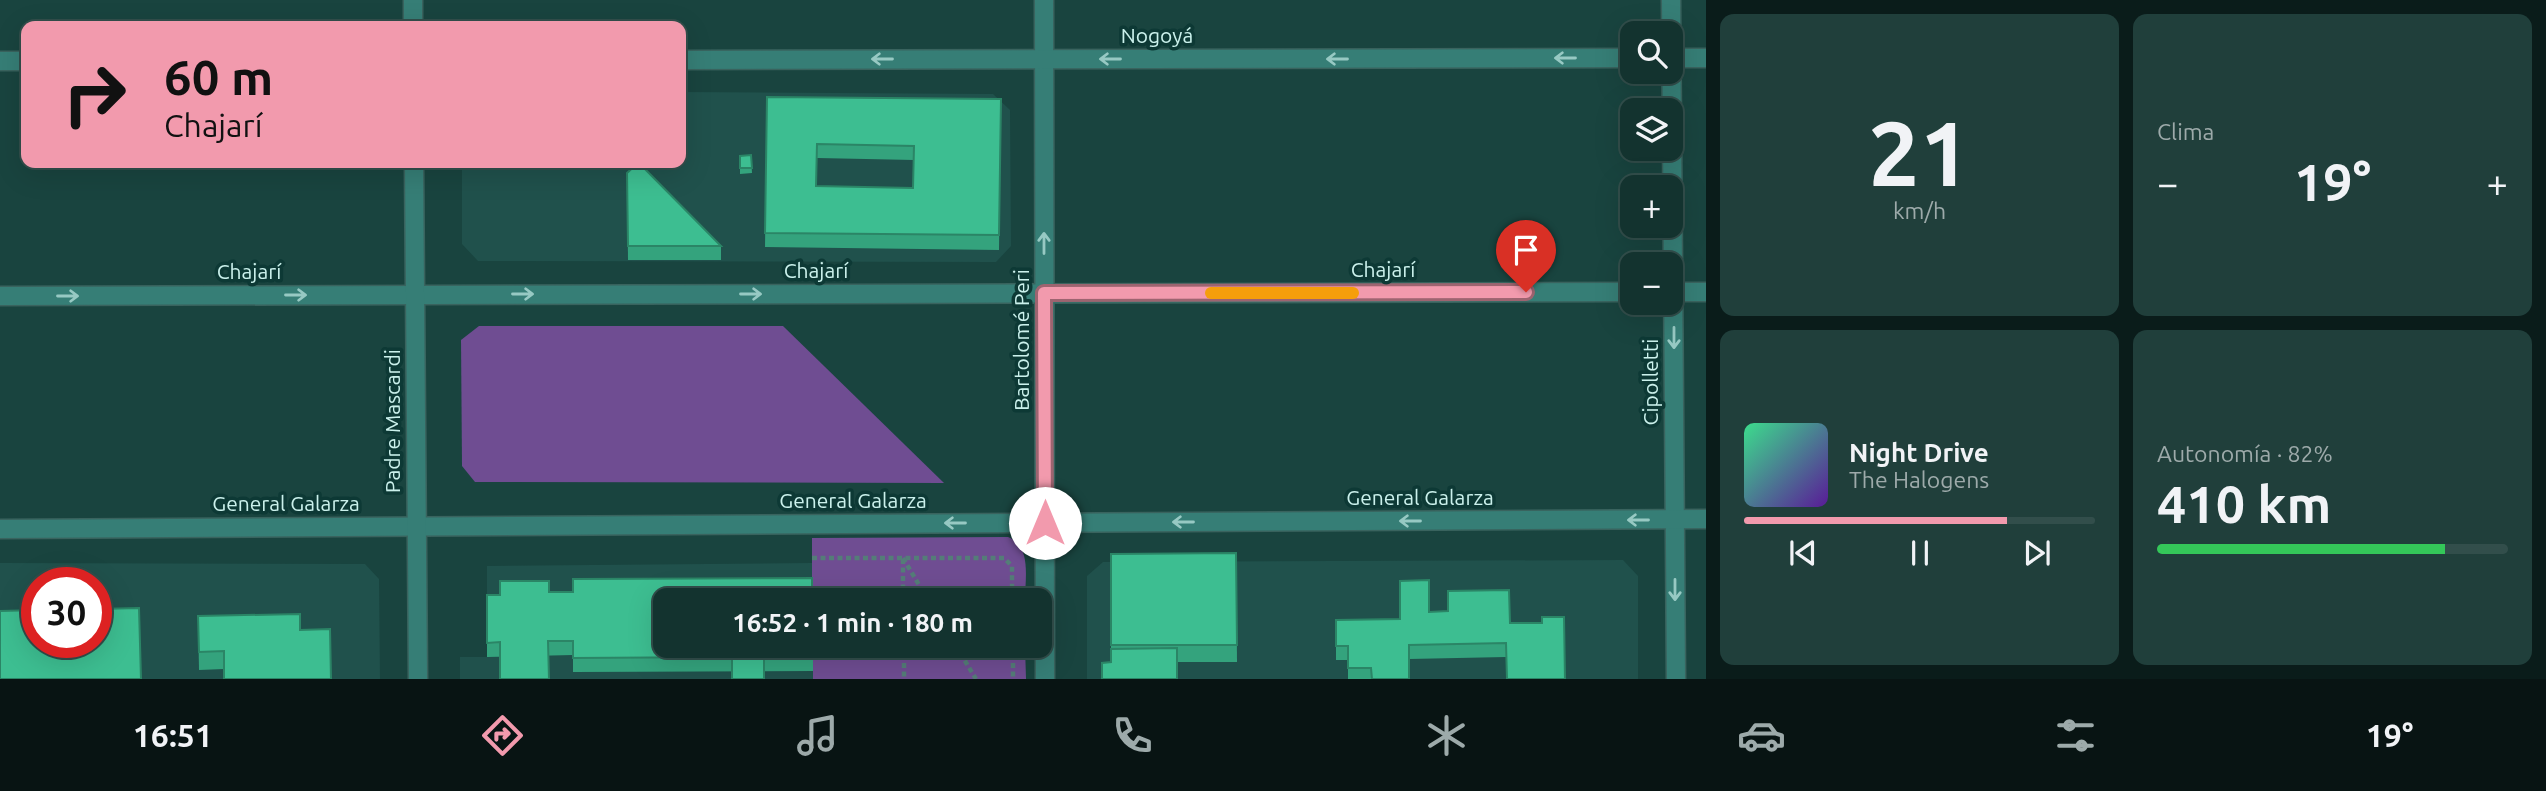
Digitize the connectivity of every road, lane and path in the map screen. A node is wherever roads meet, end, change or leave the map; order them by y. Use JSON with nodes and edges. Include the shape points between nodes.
{"nodes":[{"id":1,"x":413,"y":0,"type":"edge"},
{"id":2,"x":1044,"y":0,"type":"edge"},
{"id":3,"x":1671,"y":0,"type":"edge"},
{"id":4,"x":413,"y":21,"type":"edge"},
{"id":5,"x":1671,"y":21,"type":"edge"},
{"id":6,"x":1620,"y":58,"type":"edge"},
{"id":7,"x":1683,"y":58,"type":"edge"},
{"id":8,"x":1706,"y":58,"type":"edge"},
{"id":9,"x":1044,"y":59,"type":"junction"},
{"id":10,"x":686,"y":60,"type":"edge"},
{"id":11,"x":0,"y":61,"type":"edge"},
{"id":12,"x":21,"y":61,"type":"edge"},
{"id":13,"x":1671,"y":84,"type":"edge"},
{"id":14,"x":414,"y":168,"type":"edge"},
{"id":15,"x":1672,"y":252,"type":"edge"},
{"id":16,"x":1620,"y":292,"type":"edge"},
{"id":17,"x":1683,"y":292,"type":"edge"},
{"id":18,"x":1706,"y":292,"type":"edge"},
{"id":19,"x":1044,"y":293,"type":"junction"},
{"id":20,"x":415,"y":294,"type":"junction"},
{"id":21,"x":0,"y":296,"type":"edge"},
{"id":22,"x":1672,"y":315,"type":"edge"},
{"id":23,"x":1675,"y":519,"type":"junction"},
{"id":24,"x":1706,"y":519,"type":"edge"},
{"id":25,"x":1045,"y":523,"type":"junction"},
{"id":26,"x":417,"y":527,"type":"junction"},
{"id":27,"x":0,"y":529,"type":"edge"},
{"id":28,"x":812,"y":558,"type":"dead end"},
{"id":29,"x":903,"y":558,"type":"junction"},
{"id":30,"x":1018,"y":562,"type":"dead end"},
{"id":31,"x":1012,"y":566,"type":"junction"},
{"id":32,"x":903,"y":588,"type":"edge"},
{"id":33,"x":921,"y":588,"type":"edge"},
{"id":34,"x":1012,"y":588,"type":"edge"},
{"id":35,"x":904,"y":658,"type":"edge"},
{"id":36,"x":963,"y":658,"type":"edge"},
{"id":37,"x":1013,"y":658,"type":"edge"},
{"id":38,"x":418,"y":679,"type":"edge"},
{"id":39,"x":904,"y":679,"type":"edge"},
{"id":40,"x":976,"y":679,"type":"edge"},
{"id":41,"x":1013,"y":679,"type":"edge"},
{"id":42,"x":1045,"y":679,"type":"edge"},
{"id":43,"x":1676,"y":679,"type":"edge"}],
"edges":[{"from":1,"to":4,"type":"street"},
{"from":2,"to":9,"type":"street","name":"Bartolomé Peri"},
{"from":3,"to":5,"type":"street","name":"Cipolletti"},
{"from":6,"to":9,"type":"street","name":"Nogoyá","one_way":true},
{"from":7,"to":8,"type":"street"},
{"from":9,"to":10,"type":"street","name":"Nogoyá","one_way":true},
{"from":19,"to":9,"type":"street","name":"Bartolomé Peri","one_way":true},
{"from":11,"to":12,"type":"street"},
{"from":13,"to":15,"type":"street","name":"Cipolletti"},
{"from":14,"to":20,"type":"street","name":"Padre Mascardi"},
{"from":16,"to":19,"type":"street","name":"Chajarí"},
{"from":17,"to":18,"type":"street"},
{"from":20,"to":19,"type":"street","name":"Chajarí","one_way":true},
{"from":19,"to":25,"type":"street","name":"Bartolomé Peri"},
{"from":21,"to":20,"type":"street","name":"Chajarí","one_way":true},
{"from":20,"to":26,"type":"street","name":"Padre Mascardi"},
{"from":22,"to":23,"type":"street","name":"Cipolletti","one_way":true},
{"from":23,"to":24,"type":"street","name":"General Galarza"},
{"from":23,"to":25,"type":"street","name":"General Galarza","one_way":true},
{"from":23,"to":43,"type":"street","name":"Cipolletti","one_way":true},
{"from":25,"to":26,"type":"street","name":"General Galarza","one_way":true},
{"from":25,"to":42,"type":"street","name":"Bartolomé Peri"},
{"from":26,"to":27,"type":"street","name":"General Galarza"},
{"from":26,"to":38,"type":"street","name":"Padre Mascardi"},
{"from":28,"to":29,"type":"path"},
{"from":29,"to":31,"type":"path","via":[[1004,558]]},
{"from":29,"to":32,"type":"path"},
{"from":29,"to":33,"type":"path"},
{"from":30,"to":31,"type":"path"},
{"from":31,"to":34,"type":"path"},
{"from":35,"to":39,"type":"path"},
{"from":36,"to":40,"type":"path"},
{"from":37,"to":41,"type":"path"}]}
